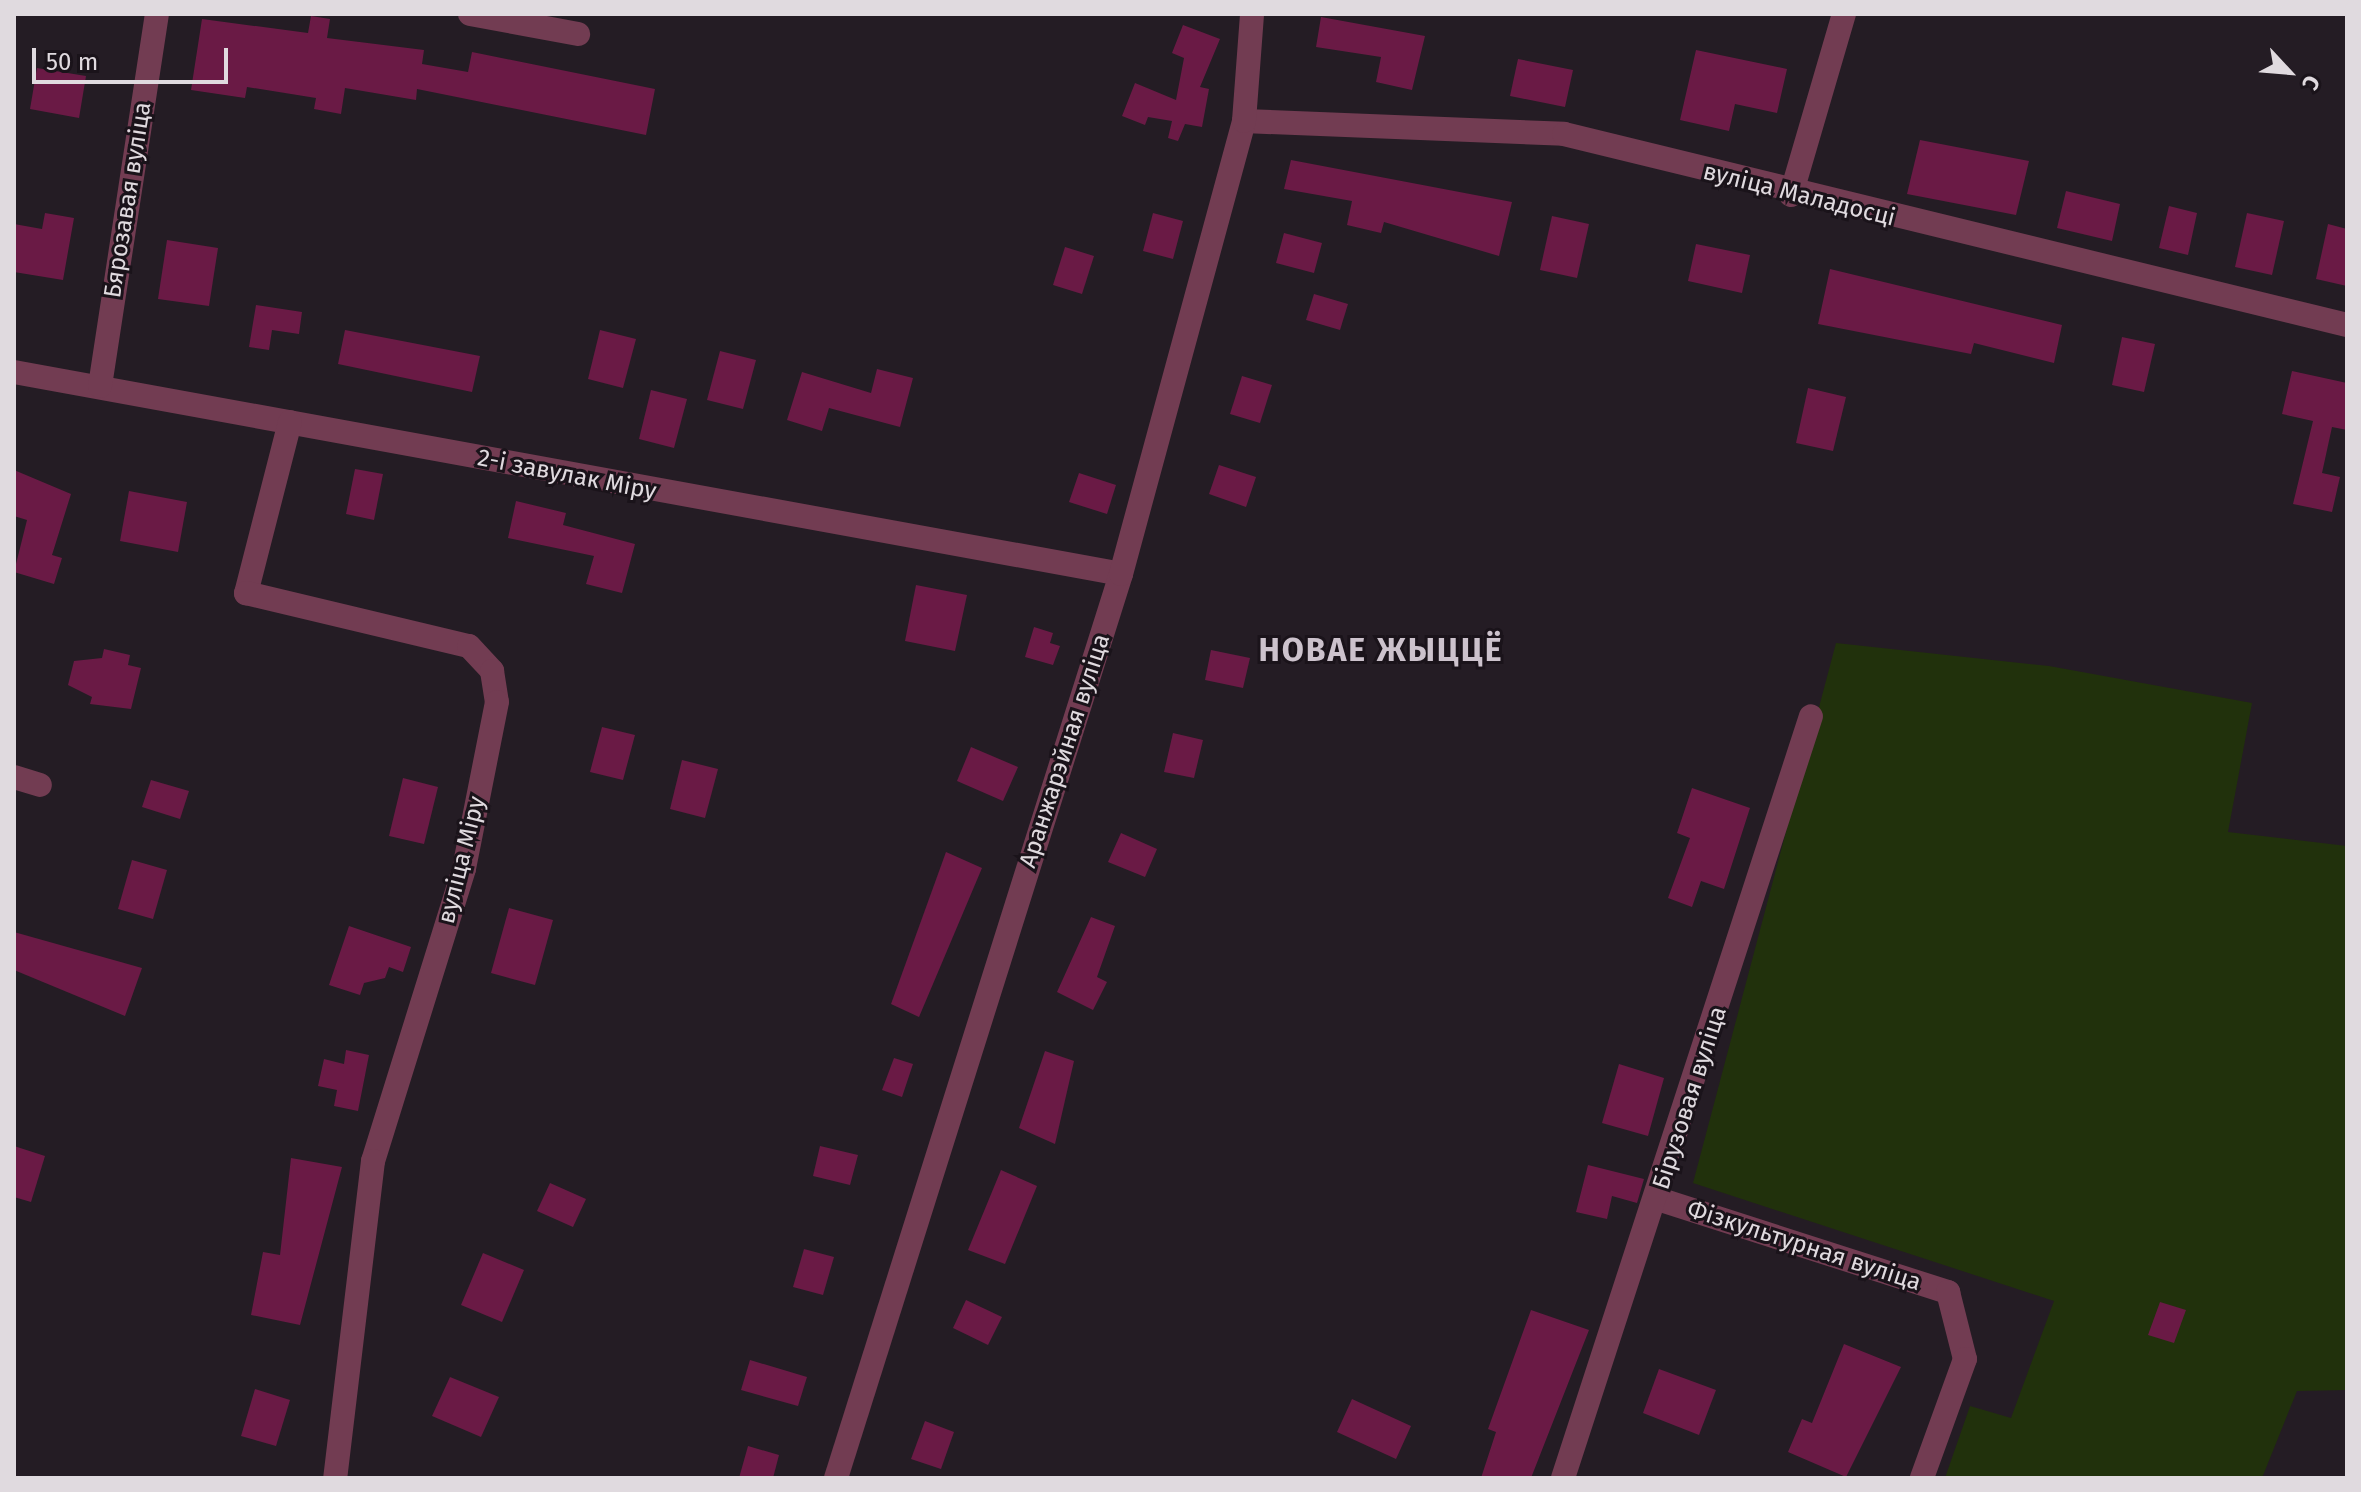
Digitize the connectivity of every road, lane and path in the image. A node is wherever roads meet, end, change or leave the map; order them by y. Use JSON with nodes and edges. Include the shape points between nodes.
{"nodes":[{"id":1,"x":157,"y":14,"type":"edge"},
{"id":2,"x":470,"y":14,"type":"edge"},
{"id":3,"x":1252,"y":14,"type":"edge"},
{"id":4,"x":1844,"y":14,"type":"edge"},
{"id":5,"x":578,"y":34,"type":"dead end"},
{"id":6,"x":1244,"y":121,"type":"junction"},
{"id":7,"x":1791,"y":195,"type":"junction"},
{"id":8,"x":2347,"y":325,"type":"edge"},
{"id":9,"x":14,"y":372,"type":"edge"},
{"id":10,"x":100,"y":386,"type":"junction"},
{"id":11,"x":290,"y":422,"type":"junction"},
{"id":12,"x":1121,"y":574,"type":"junction"},
{"id":13,"x":1811,"y":716,"type":"dead end"},
{"id":14,"x":14,"y":777,"type":"edge"},
{"id":15,"x":40,"y":785,"type":"dead end"},
{"id":16,"x":1658,"y":1199,"type":"junction"},
{"id":17,"x":335,"y":1478,"type":"edge"},
{"id":18,"x":836,"y":1478,"type":"edge"},
{"id":19,"x":1563,"y":1478,"type":"edge"},
{"id":20,"x":1922,"y":1478,"type":"edge"}],
"edges":[{"from":1,"to":10,"type":"street","name":"Бярозавая вуліца"},
{"from":2,"to":5,"type":"street"},
{"from":3,"to":6,"type":"street","name":"Аранжарэйная вуліца"},
{"from":4,"to":7,"type":"street"},
{"from":6,"to":7,"type":"street","name":"вуліца Маладосці","via":[[1564,134]]},
{"from":6,"to":12,"type":"street","name":"Аранжарэйная вуліца"},
{"from":7,"to":8,"type":"street","name":"вуліца Маладосці"},
{"from":9,"to":10,"type":"street","name":"2-і завулак Міру"},
{"from":10,"to":11,"type":"street","name":"2-і завулак Міру"},
{"from":11,"to":12,"type":"street","name":"2-і завулак Міру"},
{"from":11,"to":17,"type":"street","name":"вуліца Міру","via":[[246,593],[469,646],[492,671],[497,702],[464,869],[373,1161]]},
{"from":12,"to":18,"type":"street","name":"Аранжарэйная вуліца"},
{"from":13,"to":16,"type":"street","name":"Бірузовая вуліца"},
{"from":14,"to":15,"type":"street"},
{"from":16,"to":19,"type":"street","name":"Бірузовая вуліца"},
{"from":16,"to":20,"type":"street","name":"Фізкультурная вуліца","via":[[1948,1292],[1965,1359]]}]}
